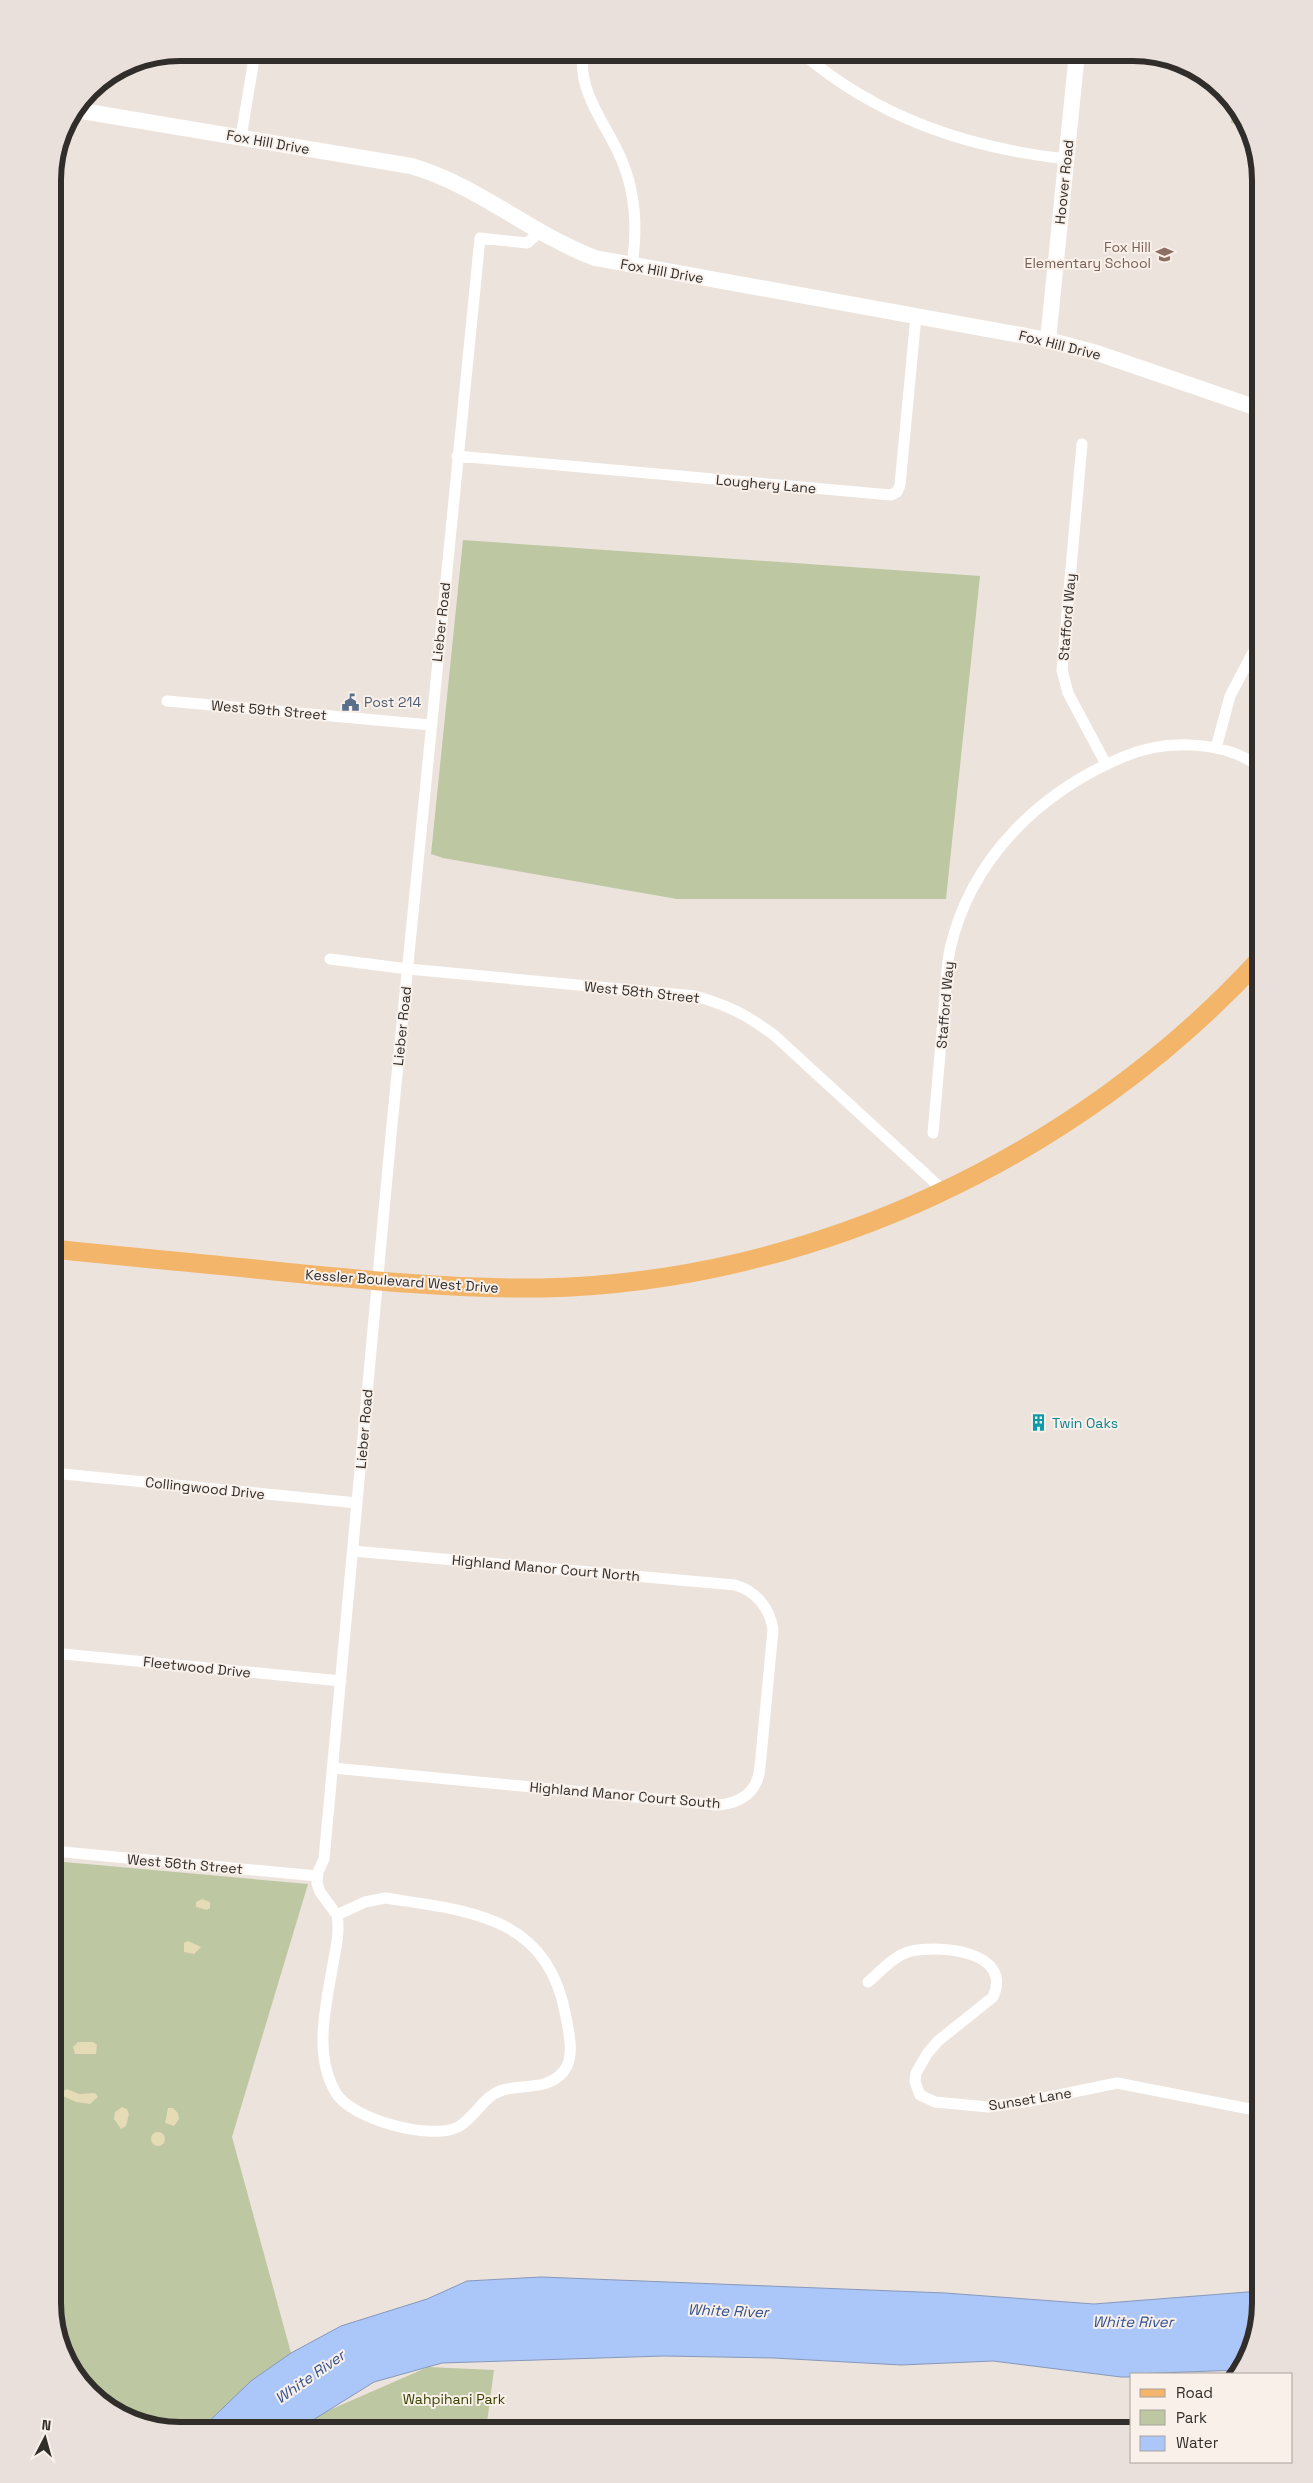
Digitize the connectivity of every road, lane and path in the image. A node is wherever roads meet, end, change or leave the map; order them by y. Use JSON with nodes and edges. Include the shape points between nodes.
{"nodes":[{"id":1,"x":252,"y":62,"type":"edge"},
{"id":2,"x":583,"y":62,"type":"edge"},
{"id":3,"x":814,"y":62,"type":"edge"},
{"id":4,"x":1076,"y":62,"type":"edge"},
{"id":5,"x":83,"y":111,"type":"edge"},
{"id":6,"x":241,"y":137,"type":"junction"},
{"id":7,"x":1066,"y":159,"type":"junction"},
{"id":8,"x":540,"y":232,"type":"junction"},
{"id":9,"x":632,"y":265,"type":"junction"},
{"id":10,"x":916,"y":316,"type":"junction"},
{"id":11,"x":1048,"y":340,"type":"junction"},
{"id":12,"x":1252,"y":406,"type":"edge"},
{"id":13,"x":1082,"y":444,"type":"dead end"},
{"id":14,"x":458,"y":456,"type":"junction"},
{"id":15,"x":1252,"y":654,"type":"edge"},
{"id":16,"x":167,"y":701,"type":"dead end"},
{"id":17,"x":431,"y":725,"type":"junction"},
{"id":18,"x":1216,"y":748,"type":"junction"},
{"id":19,"x":1252,"y":762,"type":"edge"},
{"id":20,"x":1106,"y":764,"type":"junction"},
{"id":21,"x":330,"y":959,"type":"dead end"},
{"id":22,"x":1252,"y":967,"type":"edge"},
{"id":23,"x":408,"y":969,"type":"junction"},
{"id":24,"x":933,"y":1133,"type":"dead end"},
{"id":25,"x":944,"y":1191,"type":"junction"},
{"id":26,"x":61,"y":1250,"type":"edge"},
{"id":27,"x":378,"y":1282,"type":"junction"},
{"id":28,"x":61,"y":1474,"type":"edge"},
{"id":29,"x":357,"y":1503,"type":"junction"},
{"id":30,"x":353,"y":1551,"type":"junction"},
{"id":31,"x":739,"y":1586,"type":"joint"},
{"id":32,"x":61,"y":1654,"type":"edge"},
{"id":33,"x":341,"y":1681,"type":"junction"},
{"id":34,"x":333,"y":1768,"type":"junction"},
{"id":35,"x":61,"y":1852,"type":"edge"},
{"id":36,"x":317,"y":1876,"type":"junction"},
{"id":37,"x":337,"y":1915,"type":"junction"},
{"id":38,"x":868,"y":1982,"type":"dead end"},
{"id":39,"x":1252,"y":2109,"type":"edge"}],
"edges":[{"from":1,"to":6,"type":"street"},
{"from":2,"to":9,"type":"street","via":[[587,92],[619,154],[629,183],[635,227]]},
{"from":3,"to":7,"type":"street","via":[[860,95],[916,124],[999,149]]},
{"from":4,"to":7,"type":"street","name":"Hoover Road"},
{"from":5,"to":6,"type":"street","name":"Fox Hill Drive"},
{"from":6,"to":8,"type":"street","name":"Fox Hill Drive","via":[[429,171],[459,184]]},
{"from":7,"to":11,"type":"street","name":"Hoover Road"},
{"from":8,"to":9,"type":"street","name":"Fox Hill Drive","via":[[567,248],[595,258]]},
{"from":8,"to":14,"type":"street","name":"Lieber Road","via":[[527,243],[480,238]]},
{"from":9,"to":10,"type":"street","name":"Fox Hill Drive"},
{"from":10,"to":11,"type":"street","name":"Fox Hill Drive"},
{"from":10,"to":14,"type":"street","name":"Loughery Lane","via":[[900,486],[891,496]]},
{"from":11,"to":12,"type":"street","name":"Fox Hill Drive","via":[[1097,353]]},
{"from":13,"to":20,"type":"street","name":"Stafford Way","via":[[1062,666],[1068,693]]},
{"from":14,"to":17,"type":"street","name":"Lieber Road"},
{"from":15,"to":18,"type":"street","via":[[1230,696]]},
{"from":16,"to":17,"type":"street","name":"West 59th Street"},
{"from":17,"to":23,"type":"street","name":"Lieber Road"},
{"from":18,"to":19,"type":"street"},
{"from":18,"to":20,"type":"street","via":[[1188,745],[1150,749]]},
{"from":20,"to":24,"type":"street","name":"Stafford Way","via":[[1067,785],[1025,818],[991,859],[968,898],[950,952]]},
{"from":21,"to":23,"type":"street","name":"West 58th Street"},
{"from":22,"to":25,"type":"main road","name":"Kessler Boulevard West Drive","via":[[1197,1022],[1107,1096],[1016,1154]]},
{"from":23,"to":25,"type":"street","name":"West 58th Street","via":[[695,996],[730,1006],[774,1035]]},
{"from":23,"to":27,"type":"street","name":"Lieber Road"},
{"from":25,"to":27,"type":"main road","name":"Kessler Boulevard West Drive","via":[[864,1225],[808,1243],[668,1276],[544,1288]]},
{"from":26,"to":27,"type":"main road","name":"Kessler Boulevard West Drive"},
{"from":27,"to":29,"type":"street","name":"Lieber Road"},
{"from":28,"to":29,"type":"street","name":"Collingwood Drive"},
{"from":29,"to":30,"type":"street","name":"Lieber Road"},
{"from":30,"to":31,"type":"street","name":"Highland Manor Court North"},
{"from":30,"to":33,"type":"street","name":"Lieber Road"},
{"from":31,"to":34,"type":"street","name":"Highland Manor Court South","via":[[764,1605],[773,1630],[759,1775],[754,1788],[741,1800],[718,1805]]},
{"from":32,"to":33,"type":"street","name":"Fleetwood Drive"},
{"from":33,"to":34,"type":"street","name":"Lieber Road"},
{"from":34,"to":36,"type":"street","name":"Lieber Road","via":[[324,1859]]},
{"from":35,"to":36,"type":"street","name":"West 56th Street"},
{"from":36,"to":37,"type":"street","via":[[320,1892]]},
{"from":37,"to":37,"type":"street","via":[[365,1902],[385,1898],[468,1912],[520,1935],[538,1951],[559,1984],[569,2042],[566,2068],[556,2078],[542,2084],[495,2093],[458,2127],[448,2130],[431,2131],[389,2124],[351,2109],[334,2090],[323,2046],[338,1936]]},
{"from":38,"to":39,"type":"street","name":"Sunset Lane","via":[[901,1955],[916,1950],[968,1952],[989,1965],[996,1977],[997,1989],[993,1997],[938,2041],[916,2073],[914,2082],[920,2094],[934,2102],[970,2106],[1007,2105],[1116,2083]]}]}
